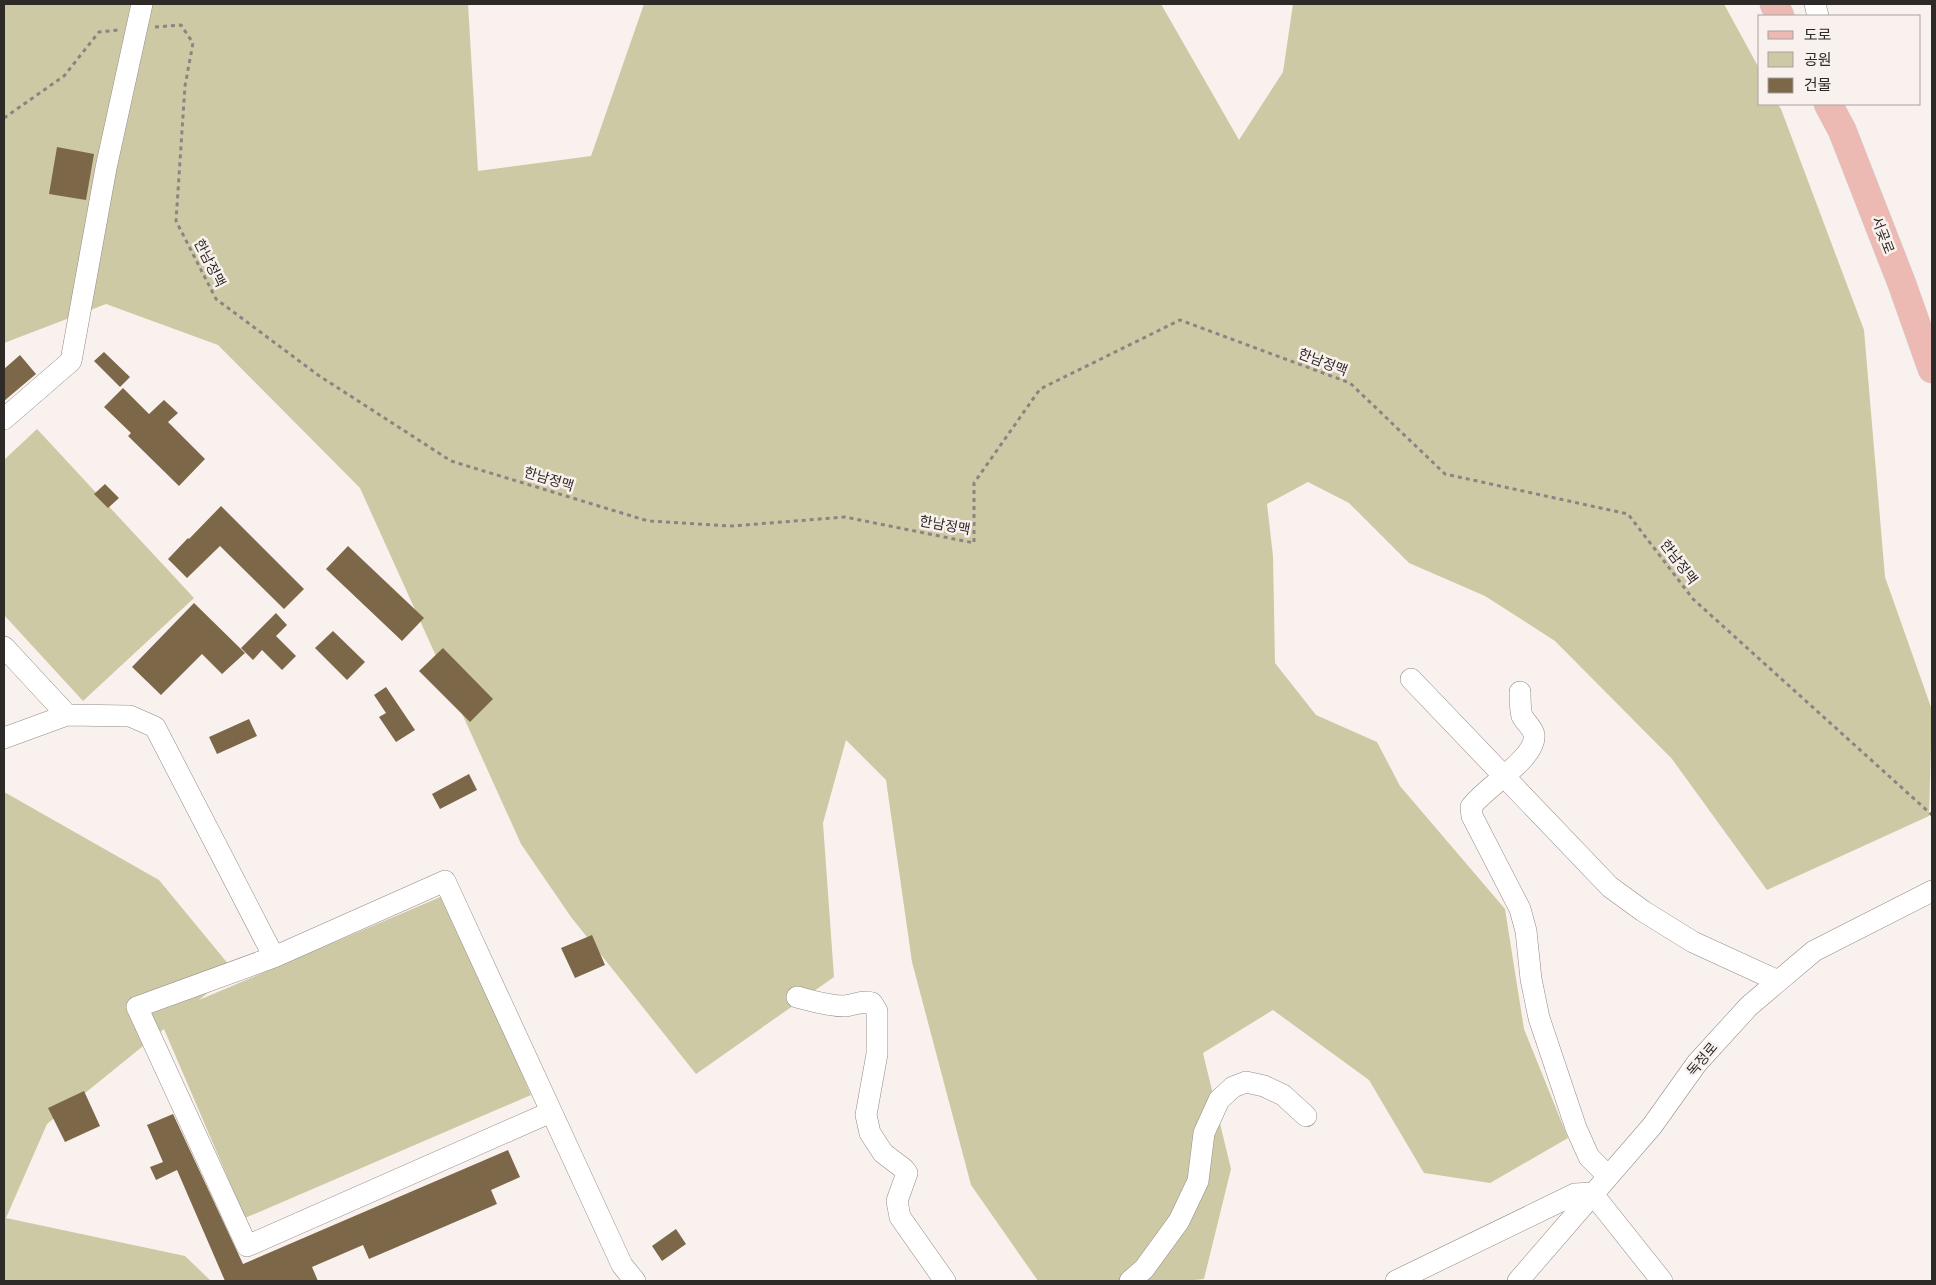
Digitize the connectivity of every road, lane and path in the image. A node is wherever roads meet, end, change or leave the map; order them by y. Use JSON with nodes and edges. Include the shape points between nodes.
{"nodes":[{"id":1,"x":142,"y":4,"type":"edge"},
{"id":2,"x":138,"y":29,"type":"junction"},
{"id":3,"x":1829,"y":105,"type":"edge"},
{"id":4,"x":1840,"y":105,"type":"edge"},
{"id":5,"x":4,"y":118,"type":"edge"},
{"id":6,"x":1854,"y":160,"type":"junction"},
{"id":7,"x":1932,"y":369,"type":"edge"},
{"id":8,"x":4,"y":419,"type":"edge"},
{"id":9,"x":4,"y":647,"type":"edge"},
{"id":10,"x":1411,"y":680,"type":"dead end"},
{"id":11,"x":1520,"y":692,"type":"dead end"},
{"id":12,"x":67,"y":715,"type":"junction"},
{"id":13,"x":4,"y":738,"type":"edge"},
{"id":14,"x":1504,"y":776,"type":"junction"},
{"id":15,"x":1932,"y":815,"type":"edge"},
{"id":16,"x":1932,"y":891,"type":"edge"},
{"id":17,"x":274,"y":957,"type":"junction"},
{"id":18,"x":1778,"y":982,"type":"junction"},
{"id":19,"x":797,"y":997,"type":"dead end"},
{"id":20,"x":551,"y":1112,"type":"junction"},
{"id":21,"x":1306,"y":1116,"type":"dead end"},
{"id":22,"x":1608,"y":1176,"type":"junction"},
{"id":23,"x":1592,"y":1193,"type":"junction"},
{"id":24,"x":635,"y":1281,"type":"edge"},
{"id":25,"x":945,"y":1281,"type":"edge"},
{"id":26,"x":1130,"y":1281,"type":"edge"},
{"id":27,"x":1396,"y":1281,"type":"edge"},
{"id":28,"x":1518,"y":1281,"type":"edge"},
{"id":29,"x":1662,"y":1281,"type":"edge"}],
"edges":[{"from":1,"to":2,"type":"street"},
{"from":2,"to":5,"type":"path","name":"한남정맥","via":[[99,32],[64,76]]},
{"from":2,"to":8,"type":"street","via":[[106,168],[71,361]]},
{"from":2,"to":15,"type":"path","name":"한남정맥","via":[[181,25],[194,42],[185,86],[176,221],[216,299],[318,375],[451,461],[648,521],[732,526],[845,517],[974,543],[974,483],[1040,389],[1180,320],[1350,384],[1445,474],[1628,514],[1693,599]]},
{"from":3,"to":6,"type":"main road","name":"서곶로"},
{"from":4,"to":6,"type":"street"},
{"from":6,"to":7,"type":"main road","name":"서곶로"},
{"from":9,"to":12,"type":"street"},
{"from":10,"to":14,"type":"street"},
{"from":11,"to":14,"type":"street","via":[[1522,715],[1534,734],[1534,744]]},
{"from":12,"to":13,"type":"street"},
{"from":12,"to":17,"type":"street","via":[[130,716],[155,727]]},
{"from":14,"to":18,"type":"street","via":[[1610,887],[1693,942]]},
{"from":14,"to":22,"type":"street","via":[[1477,798],[1471,807],[1472,816],[1520,909],[1540,1018],[1576,1128],[1589,1157]]},
{"from":16,"to":18,"type":"street","name":"독정로","via":[[1814,951]]},
{"from":17,"to":20,"type":"street","via":[[445,881]]},
{"from":17,"to":20,"type":"street","via":[[136,1007],[247,1246]]},
{"from":18,"to":22,"type":"street","name":"독정로","via":[[1749,1006],[1697,1063],[1652,1126]]},
{"from":19,"to":25,"type":"street","via":[[830,1006],[867,1001],[877,1011],[877,1054],[866,1115],[870,1133],[883,1153],[907,1173],[897,1201],[900,1217]]},
{"from":20,"to":24,"type":"street","via":[[622,1265]]},
{"from":21,"to":26,"type":"street","via":[[1283,1095],[1246,1082],[1233,1087],[1219,1100],[1204,1133],[1198,1181],[1179,1221],[1144,1269]]},
{"from":22,"to":23,"type":"street","name":"독정로"},
{"from":23,"to":27,"type":"street","via":[[1575,1194]]},
{"from":23,"to":28,"type":"street","name":"독정로"},
{"from":23,"to":29,"type":"street"}]}
